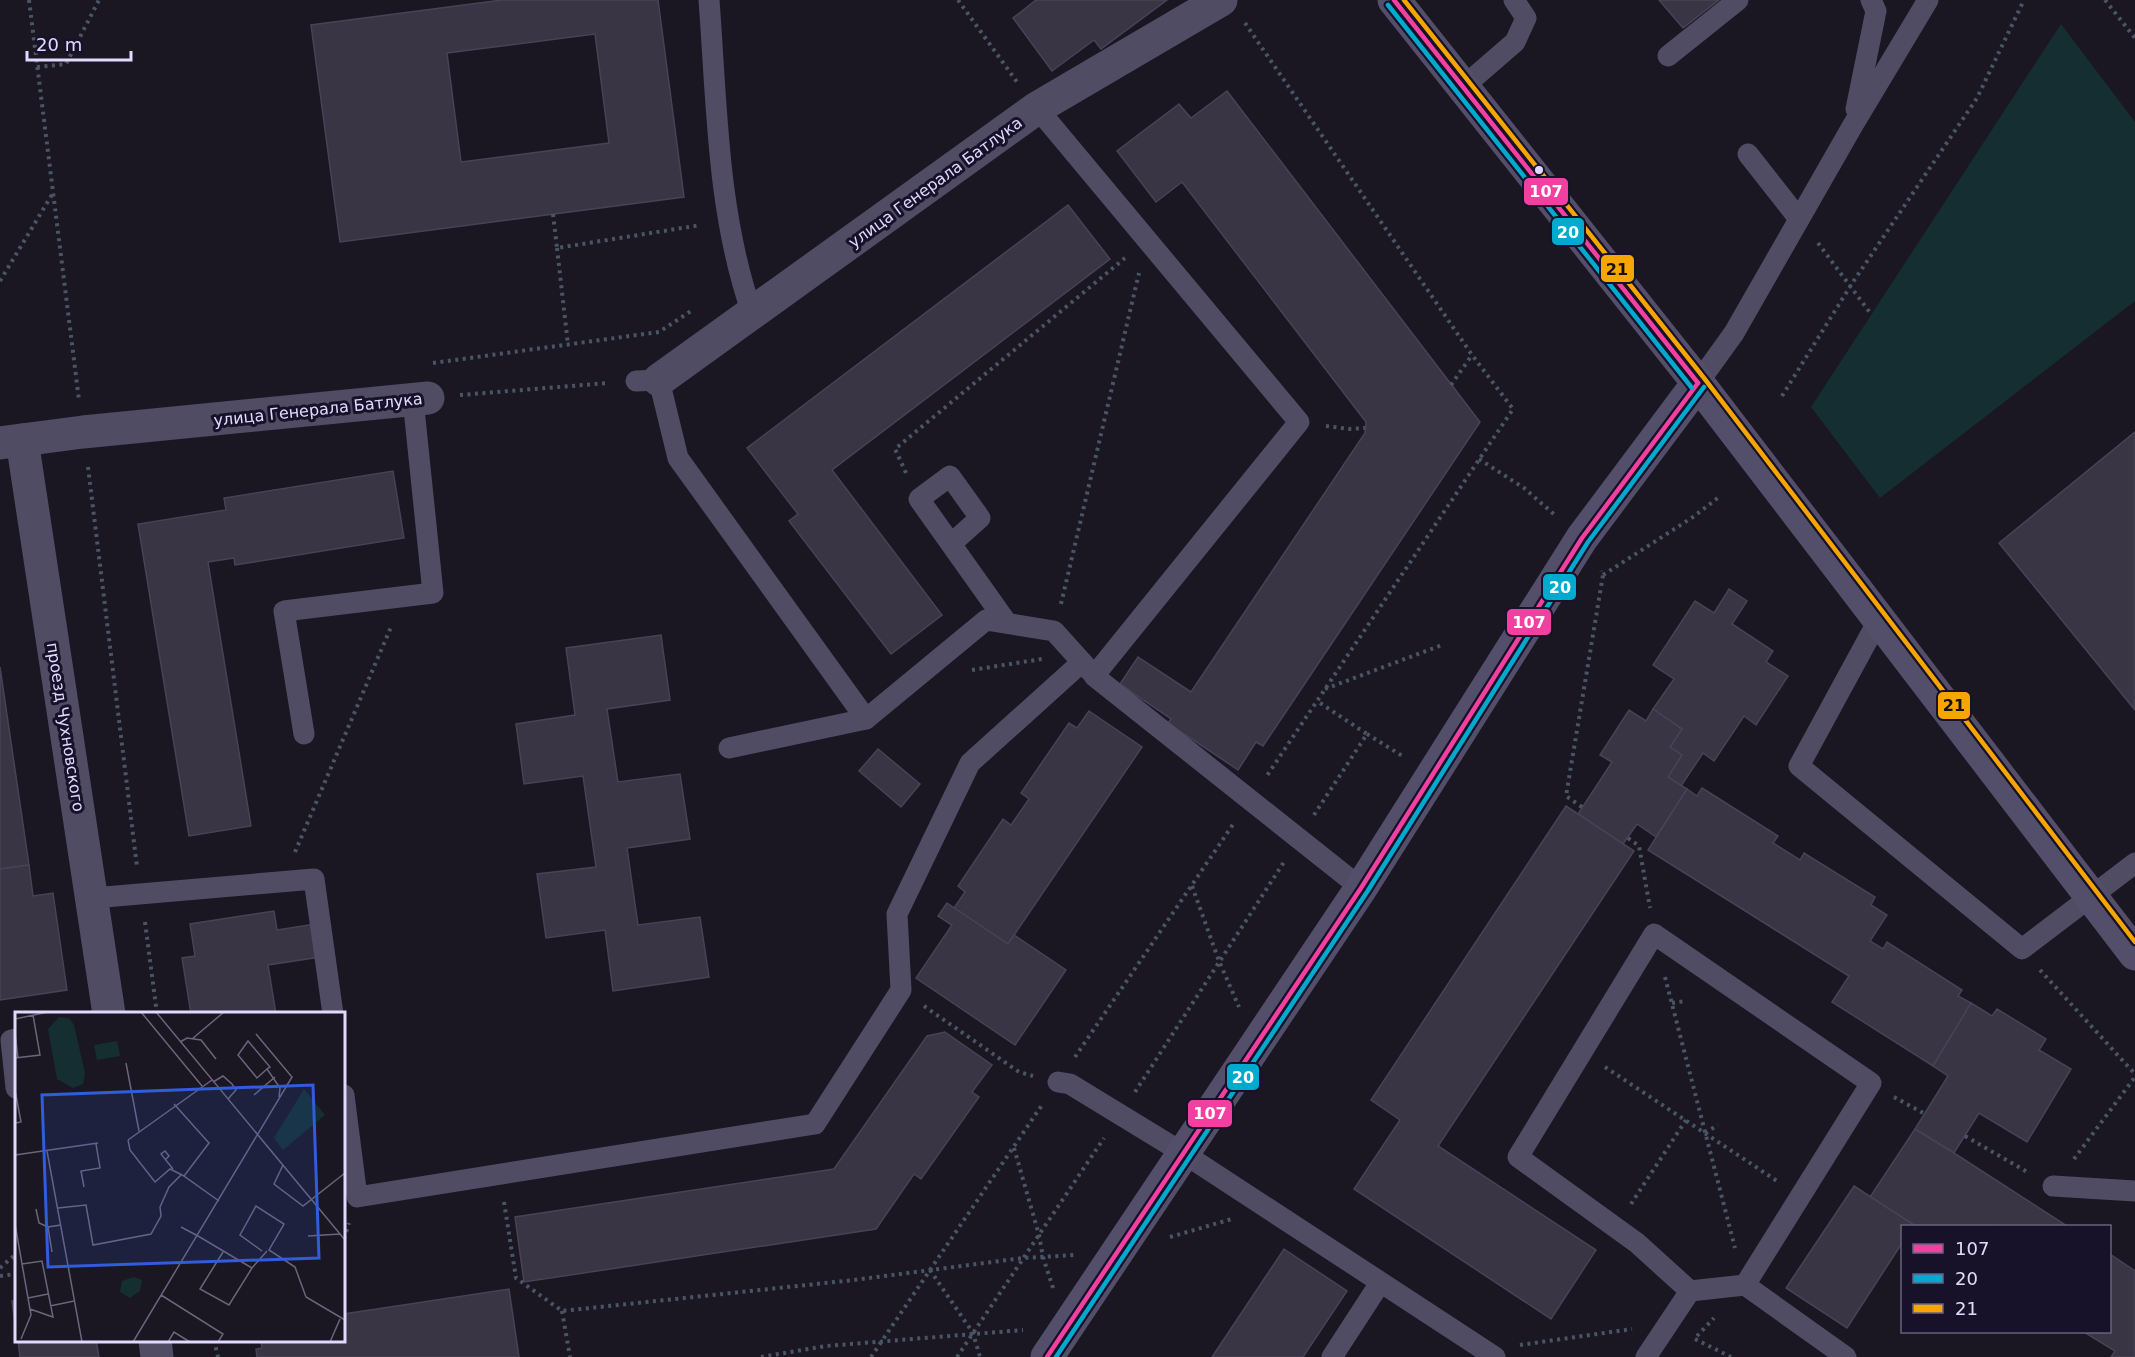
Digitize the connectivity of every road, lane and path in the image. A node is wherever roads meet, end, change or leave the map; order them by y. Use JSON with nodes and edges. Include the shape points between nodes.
{"nodes":[{"id":1,"x":29,"y":0,"type":"edge"},
{"id":2,"x":99,"y":0,"type":"edge"},
{"id":3,"x":709,"y":0,"type":"edge"},
{"id":4,"x":958,"y":0,"type":"edge"},
{"id":5,"x":1394,"y":0,"type":"edge"},
{"id":6,"x":1514,"y":0,"type":"edge"},
{"id":7,"x":1738,"y":0,"type":"edge"},
{"id":8,"x":1871,"y":0,"type":"edge"},
{"id":9,"x":1928,"y":0,"type":"edge"},
{"id":10,"x":2024,"y":0,"type":"edge"},
{"id":11,"x":2105,"y":0,"type":"edge"},
{"id":12,"x":1232,"y":10,"type":"edge"},
{"id":13,"x":2135,"y":38,"type":"edge"},
{"id":14,"x":1668,"y":56,"type":"dead end"},
{"id":15,"x":38,"y":67,"type":"junction"},
{"id":16,"x":1462,"y":87,"type":"junction"},
{"id":17,"x":1036,"y":108,"type":"junction"},
{"id":18,"x":1853,"y":125,"type":"junction"},
{"id":19,"x":1748,"y":154,"type":"dead end"},
{"id":20,"x":53,"y":193,"type":"junction"},
{"id":21,"x":553,"y":214,"type":"dead end"},
{"id":22,"x":1799,"y":219,"type":"junction"},
{"id":23,"x":728,"y":220,"type":"junction"},
{"id":24,"x":1147,"y":240,"type":"junction"},
{"id":25,"x":557,"y":248,"type":"junction"},
{"id":26,"x":0,"y":281,"type":"edge"},
{"id":27,"x":1851,"y":285,"type":"junction"},
{"id":28,"x":695,"y":309,"type":"dead end"},
{"id":29,"x":752,"y":313,"type":"junction"},
{"id":30,"x":1871,"y":314,"type":"dead end"},
{"id":31,"x":568,"y":345,"type":"junction"},
{"id":32,"x":1472,"y":355,"type":"junction"},
{"id":33,"x":428,"y":363,"type":"dead end"},
{"id":34,"x":647,"y":381,"type":"junction"},
{"id":35,"x":1698,"y":383,"type":"junction"},
{"id":36,"x":1451,"y":385,"type":"dead end"},
{"id":37,"x":1782,"y":396,"type":"dead end"},
{"id":38,"x":90,"y":398,"type":"dead end"},
{"id":39,"x":420,"y":398,"type":"junction"},
{"id":40,"x":78,"y":399,"type":"junction"},
{"id":41,"x":1299,"y":422,"type":"junction"},
{"id":42,"x":1365,"y":428,"type":"dead end"},
{"id":43,"x":83,"y":432,"type":"junction"},
{"id":44,"x":11,"y":442,"type":"edge"},
{"id":45,"x":1719,"y":497,"type":"dead end"},
{"id":46,"x":919,"y":499,"type":"junction"},
{"id":47,"x":951,"y":543,"type":"junction"},
{"id":48,"x":1603,"y":575,"type":"dead end"},
{"id":49,"x":405,"y":596,"type":"junction"},
{"id":50,"x":1879,"y":619,"type":"junction"},
{"id":51,"x":1007,"y":623,"type":"junction"},
{"id":52,"x":1054,"y":631,"type":"junction"},
{"id":53,"x":1442,"y":645,"type":"dead end"},
{"id":54,"x":1084,"y":664,"type":"junction"},
{"id":55,"x":972,"y":670,"type":"dead end"},
{"id":56,"x":1324,"y":689,"type":"junction"},
{"id":57,"x":1317,"y":701,"type":"junction"},
{"id":58,"x":866,"y":719,"type":"junction"},
{"id":59,"x":304,"y":734,"type":"dead end"},
{"id":60,"x":1367,"y":734,"type":"junction"},
{"id":61,"x":729,"y":748,"type":"dead end"},
{"id":62,"x":1432,"y":775,"type":"junction"},
{"id":63,"x":1250,"y":800,"type":"junction"},
{"id":64,"x":1299,"y":838,"type":"junction"},
{"id":65,"x":1628,"y":838,"type":"dead end"},
{"id":66,"x":2135,"y":863,"type":"edge"},
{"id":67,"x":282,"y":883,"type":"junction"},
{"id":68,"x":1192,"y":885,"type":"junction"},
{"id":69,"x":1361,"y":888,"type":"junction"},
{"id":70,"x":141,"y":894,"type":"junction"},
{"id":71,"x":2090,"y":896,"type":"junction"},
{"id":72,"x":93,"y":898,"type":"junction"},
{"id":73,"x":1654,"y":934,"type":"junction"},
{"id":74,"x":2022,"y":950,"type":"junction"},
{"id":75,"x":2135,"y":954,"type":"edge"},
{"id":76,"x":901,"y":990,"type":"junction"},
{"id":77,"x":1685,"y":1001,"type":"dead end"},
{"id":78,"x":1672,"y":1003,"type":"junction"},
{"id":79,"x":109,"y":1012,"type":"edge"},
{"id":80,"x":157,"y":1012,"type":"edge"},
{"id":81,"x":333,"y":1012,"type":"edge"},
{"id":82,"x":9,"y":1038,"type":"edge"},
{"id":83,"x":1256,"y":1045,"type":"junction"},
{"id":84,"x":1582,"y":1052,"type":"junction"},
{"id":85,"x":2135,"y":1076,"type":"edge"},
{"id":86,"x":15,"y":1081,"type":"edge"},
{"id":87,"x":1058,"y":1082,"type":"junction"},
{"id":88,"x":345,"y":1103,"type":"edge"},
{"id":89,"x":1686,"y":1120,"type":"junction"},
{"id":90,"x":1718,"y":1125,"type":"dead end"},
{"id":91,"x":1705,"y":1132,"type":"junction"},
{"id":92,"x":1965,"y":1136,"type":"dead end"},
{"id":93,"x":1014,"y":1147,"type":"junction"},
{"id":94,"x":1183,"y":1153,"type":"junction"},
{"id":95,"x":500,"y":1174,"type":"junction"},
{"id":96,"x":2053,"y":1186,"type":"junction"},
{"id":97,"x":2135,"y":1191,"type":"edge"},
{"id":98,"x":1800,"y":1196,"type":"junction"},
{"id":99,"x":1268,"y":1209,"type":"junction"},
{"id":100,"x":1615,"y":1227,"type":"junction"},
{"id":101,"x":1117,"y":1252,"type":"junction"},
{"id":102,"x":15,"y":1255,"type":"edge"},
{"id":103,"x":1043,"y":1257,"type":"junction"},
{"id":104,"x":0,"y":1268,"type":"edge"},
{"id":105,"x":930,"y":1269,"type":"junction"},
{"id":106,"x":15,"y":1274,"type":"edge"},
{"id":107,"x":0,"y":1276,"type":"edge"},
{"id":108,"x":1380,"y":1284,"type":"junction"},
{"id":109,"x":1744,"y":1285,"type":"junction"},
{"id":110,"x":1690,"y":1291,"type":"junction"},
{"id":111,"x":562,"y":1311,"type":"junction"},
{"id":112,"x":1668,"y":1324,"type":"junction"},
{"id":113,"x":1067,"y":1328,"type":"junction"},
{"id":114,"x":973,"y":1333,"type":"junction"},
{"id":115,"x":881,"y":1341,"type":"junction"},
{"id":116,"x":155,"y":1342,"type":"edge"},
{"id":117,"x":214,"y":1342,"type":"edge"},
{"id":118,"x":1689,"y":1347,"type":"dead end"},
{"id":119,"x":1490,"y":1353,"type":"edge"},
{"id":120,"x":158,"y":1357,"type":"edge"},
{"id":121,"x":218,"y":1357,"type":"edge"},
{"id":122,"x":570,"y":1357,"type":"edge"},
{"id":123,"x":761,"y":1357,"type":"edge"},
{"id":124,"x":871,"y":1357,"type":"edge"},
{"id":125,"x":980,"y":1357,"type":"edge"},
{"id":126,"x":1047,"y":1357,"type":"edge"},
{"id":127,"x":1332,"y":1357,"type":"edge"},
{"id":128,"x":1646,"y":1357,"type":"edge"},
{"id":129,"x":1731,"y":1357,"type":"edge"},
{"id":130,"x":1846,"y":1357,"type":"edge"}],
"edges":[{"from":1,"to":15,"type":"path"},
{"from":2,"to":15,"type":"path","via":[[66,64]]},
{"from":3,"to":23,"type":"lane"},
{"from":4,"to":17,"type":"path"},
{"from":5,"to":16,"type":"street"},
{"from":6,"to":16,"type":"lane","via":[[1526,18],[1515,42]]},
{"from":7,"to":14,"type":"lane"},
{"from":8,"to":18,"type":"lane","via":[[1876,11]]},
{"from":9,"to":18,"type":"lane"},
{"from":10,"to":27,"type":"path","via":[[1977,98]]},
{"from":11,"to":13,"type":"path"},
{"from":12,"to":17,"type":"street","name":"улица Генерала Батлука"},
{"from":12,"to":32,"type":"path"},
{"from":15,"to":20,"type":"path"},
{"from":16,"to":35,"type":"street"},
{"from":17,"to":24,"type":"lane"},
{"from":17,"to":29,"type":"street","name":"улица Генерала Батлука"},
{"from":18,"to":22,"type":"lane"},
{"from":19,"to":22,"type":"lane"},
{"from":20,"to":26,"type":"path"},
{"from":20,"to":40,"type":"path"},
{"from":21,"to":25,"type":"path"},
{"from":22,"to":27,"type":"path"},
{"from":22,"to":35,"type":"lane","via":[[1734,333]]},
{"from":23,"to":25,"type":"path"},
{"from":23,"to":29,"type":"lane","via":[[740,279]]},
{"from":24,"to":41,"type":"lane"},
{"from":24,"to":46,"type":"path","via":[[895,449]]},
{"from":24,"to":52,"type":"path"},
{"from":25,"to":31,"type":"path"},
{"from":27,"to":30,"type":"path"},
{"from":27,"to":37,"type":"path"},
{"from":28,"to":31,"type":"path","via":[[659,332]]},
{"from":29,"to":34,"type":"street","name":"улица Генерала Батлука"},
{"from":31,"to":33,"type":"path"},
{"from":32,"to":36,"type":"path"},
{"from":32,"to":56,"type":"path","via":[[1513,409]]},
{"from":34,"to":39,"type":"path","name":"улица Генерала Батлука"},
{"from":34,"to":58,"type":"lane","via":[[678,458]]},
{"from":35,"to":50,"type":"street"},
{"from":35,"to":62,"type":"street","via":[[1582,538]]},
{"from":38,"to":40,"type":"path"},
{"from":39,"to":43,"type":"street","name":"улица Генерала Батлука"},
{"from":39,"to":49,"type":"lane","via":[[433,593]]},
{"from":40,"to":43,"type":"path"},
{"from":41,"to":42,"type":"path"},
{"from":41,"to":54,"type":"lane"},
{"from":43,"to":44,"type":"street","name":"улица Генерала Батлука"},
{"from":43,"to":70,"type":"path"},
{"from":44,"to":72,"type":"street","name":"проезд Чухновского"},
{"from":45,"to":48,"type":"path"},
{"from":46,"to":47,"type":"lane"},
{"from":46,"to":47,"type":"lane","via":[[950,476],[980,518]]},
{"from":47,"to":51,"type":"lane"},
{"from":49,"to":59,"type":"lane","via":[[284,611]]},
{"from":49,"to":67,"type":"path"},
{"from":50,"to":71,"type":"street"},
{"from":50,"to":74,"type":"lane","via":[[1798,765]]},
{"from":51,"to":52,"type":"lane"},
{"from":51,"to":58,"type":"lane","via":[[986,620]]},
{"from":52,"to":54,"type":"lane"},
{"from":53,"to":56,"type":"path"},
{"from":54,"to":55,"type":"path"},
{"from":54,"to":63,"type":"lane"},
{"from":54,"to":76,"type":"lane","via":[[970,763],[897,914]]},
{"from":56,"to":57,"type":"path"},
{"from":57,"to":60,"type":"path"},
{"from":57,"to":63,"type":"path"},
{"from":58,"to":61,"type":"lane"},
{"from":60,"to":62,"type":"path"},
{"from":60,"to":64,"type":"path"},
{"from":62,"to":69,"type":"street"},
{"from":63,"to":64,"type":"lane"},
{"from":63,"to":68,"type":"path"},
{"from":64,"to":69,"type":"lane"},
{"from":65,"to":73,"type":"path","via":[[1639,846]]},
{"from":66,"to":71,"type":"lane"},
{"from":67,"to":70,"type":"lane"},
{"from":67,"to":81,"type":"lane","via":[[314,879]]},
{"from":68,"to":83,"type":"path","via":[[1219,962]]},
{"from":68,"to":87,"type":"path"},
{"from":69,"to":83,"type":"street"},
{"from":70,"to":72,"type":"lane"},
{"from":70,"to":80,"type":"path"},
{"from":71,"to":74,"type":"lane"},
{"from":71,"to":75,"type":"street"},
{"from":72,"to":79,"type":"street","name":"проезд Чухновского"},
{"from":73,"to":78,"type":"path"},
{"from":73,"to":84,"type":"lane"},
{"from":73,"to":98,"type":"lane","via":[[1871,1083]]},
{"from":74,"to":85,"type":"path"},
{"from":76,"to":87,"type":"path","via":[[1019,1072]]},
{"from":76,"to":95,"type":"lane","via":[[816,1124]]},
{"from":77,"to":78,"type":"path"},
{"from":78,"to":91,"type":"path"},
{"from":82,"to":86,"type":"lane"},
{"from":83,"to":94,"type":"street"},
{"from":84,"to":89,"type":"path"},
{"from":84,"to":100,"type":"lane","via":[[1518,1157]]},
{"from":85,"to":96,"type":"path"},
{"from":87,"to":93,"type":"path"},
{"from":87,"to":94,"type":"lane","via":[[1070,1084]]},
{"from":88,"to":95,"type":"lane","via":[[357,1197]]},
{"from":89,"to":91,"type":"path"},
{"from":89,"to":100,"type":"path"},
{"from":90,"to":91,"type":"path"},
{"from":91,"to":98,"type":"path"},
{"from":91,"to":109,"type":"path"},
{"from":92,"to":96,"type":"path"},
{"from":93,"to":103,"type":"path"},
{"from":93,"to":105,"type":"path"},
{"from":94,"to":99,"type":"lane"},
{"from":94,"to":101,"type":"street"},
{"from":95,"to":111,"type":"path","via":[[516,1278]]},
{"from":96,"to":97,"type":"lane"},
{"from":98,"to":109,"type":"lane"},
{"from":99,"to":101,"type":"path"},
{"from":99,"to":108,"type":"lane"},
{"from":100,"to":110,"type":"lane"},
{"from":101,"to":103,"type":"path"},
{"from":101,"to":113,"type":"street"},
{"from":102,"to":104,"type":"path"},
{"from":103,"to":105,"type":"path"},
{"from":103,"to":113,"type":"path"},
{"from":105,"to":111,"type":"path"},
{"from":105,"to":114,"type":"path"},
{"from":105,"to":115,"type":"path"},
{"from":106,"to":107,"type":"path"},
{"from":108,"to":119,"type":"lane"},
{"from":108,"to":127,"type":"lane"},
{"from":109,"to":110,"type":"lane"},
{"from":109,"to":130,"type":"lane"},
{"from":110,"to":112,"type":"lane"},
{"from":111,"to":122,"type":"path"},
{"from":112,"to":119,"type":"path"},
{"from":112,"to":128,"type":"lane"},
{"from":113,"to":114,"type":"path"},
{"from":113,"to":126,"type":"street"},
{"from":114,"to":115,"type":"path"},
{"from":114,"to":125,"type":"path"},
{"from":115,"to":123,"type":"path"},
{"from":115,"to":124,"type":"path"},
{"from":116,"to":120,"type":"street"},
{"from":117,"to":121,"type":"path"},
{"from":118,"to":129,"type":"path","via":[[1695,1338]]}]}
